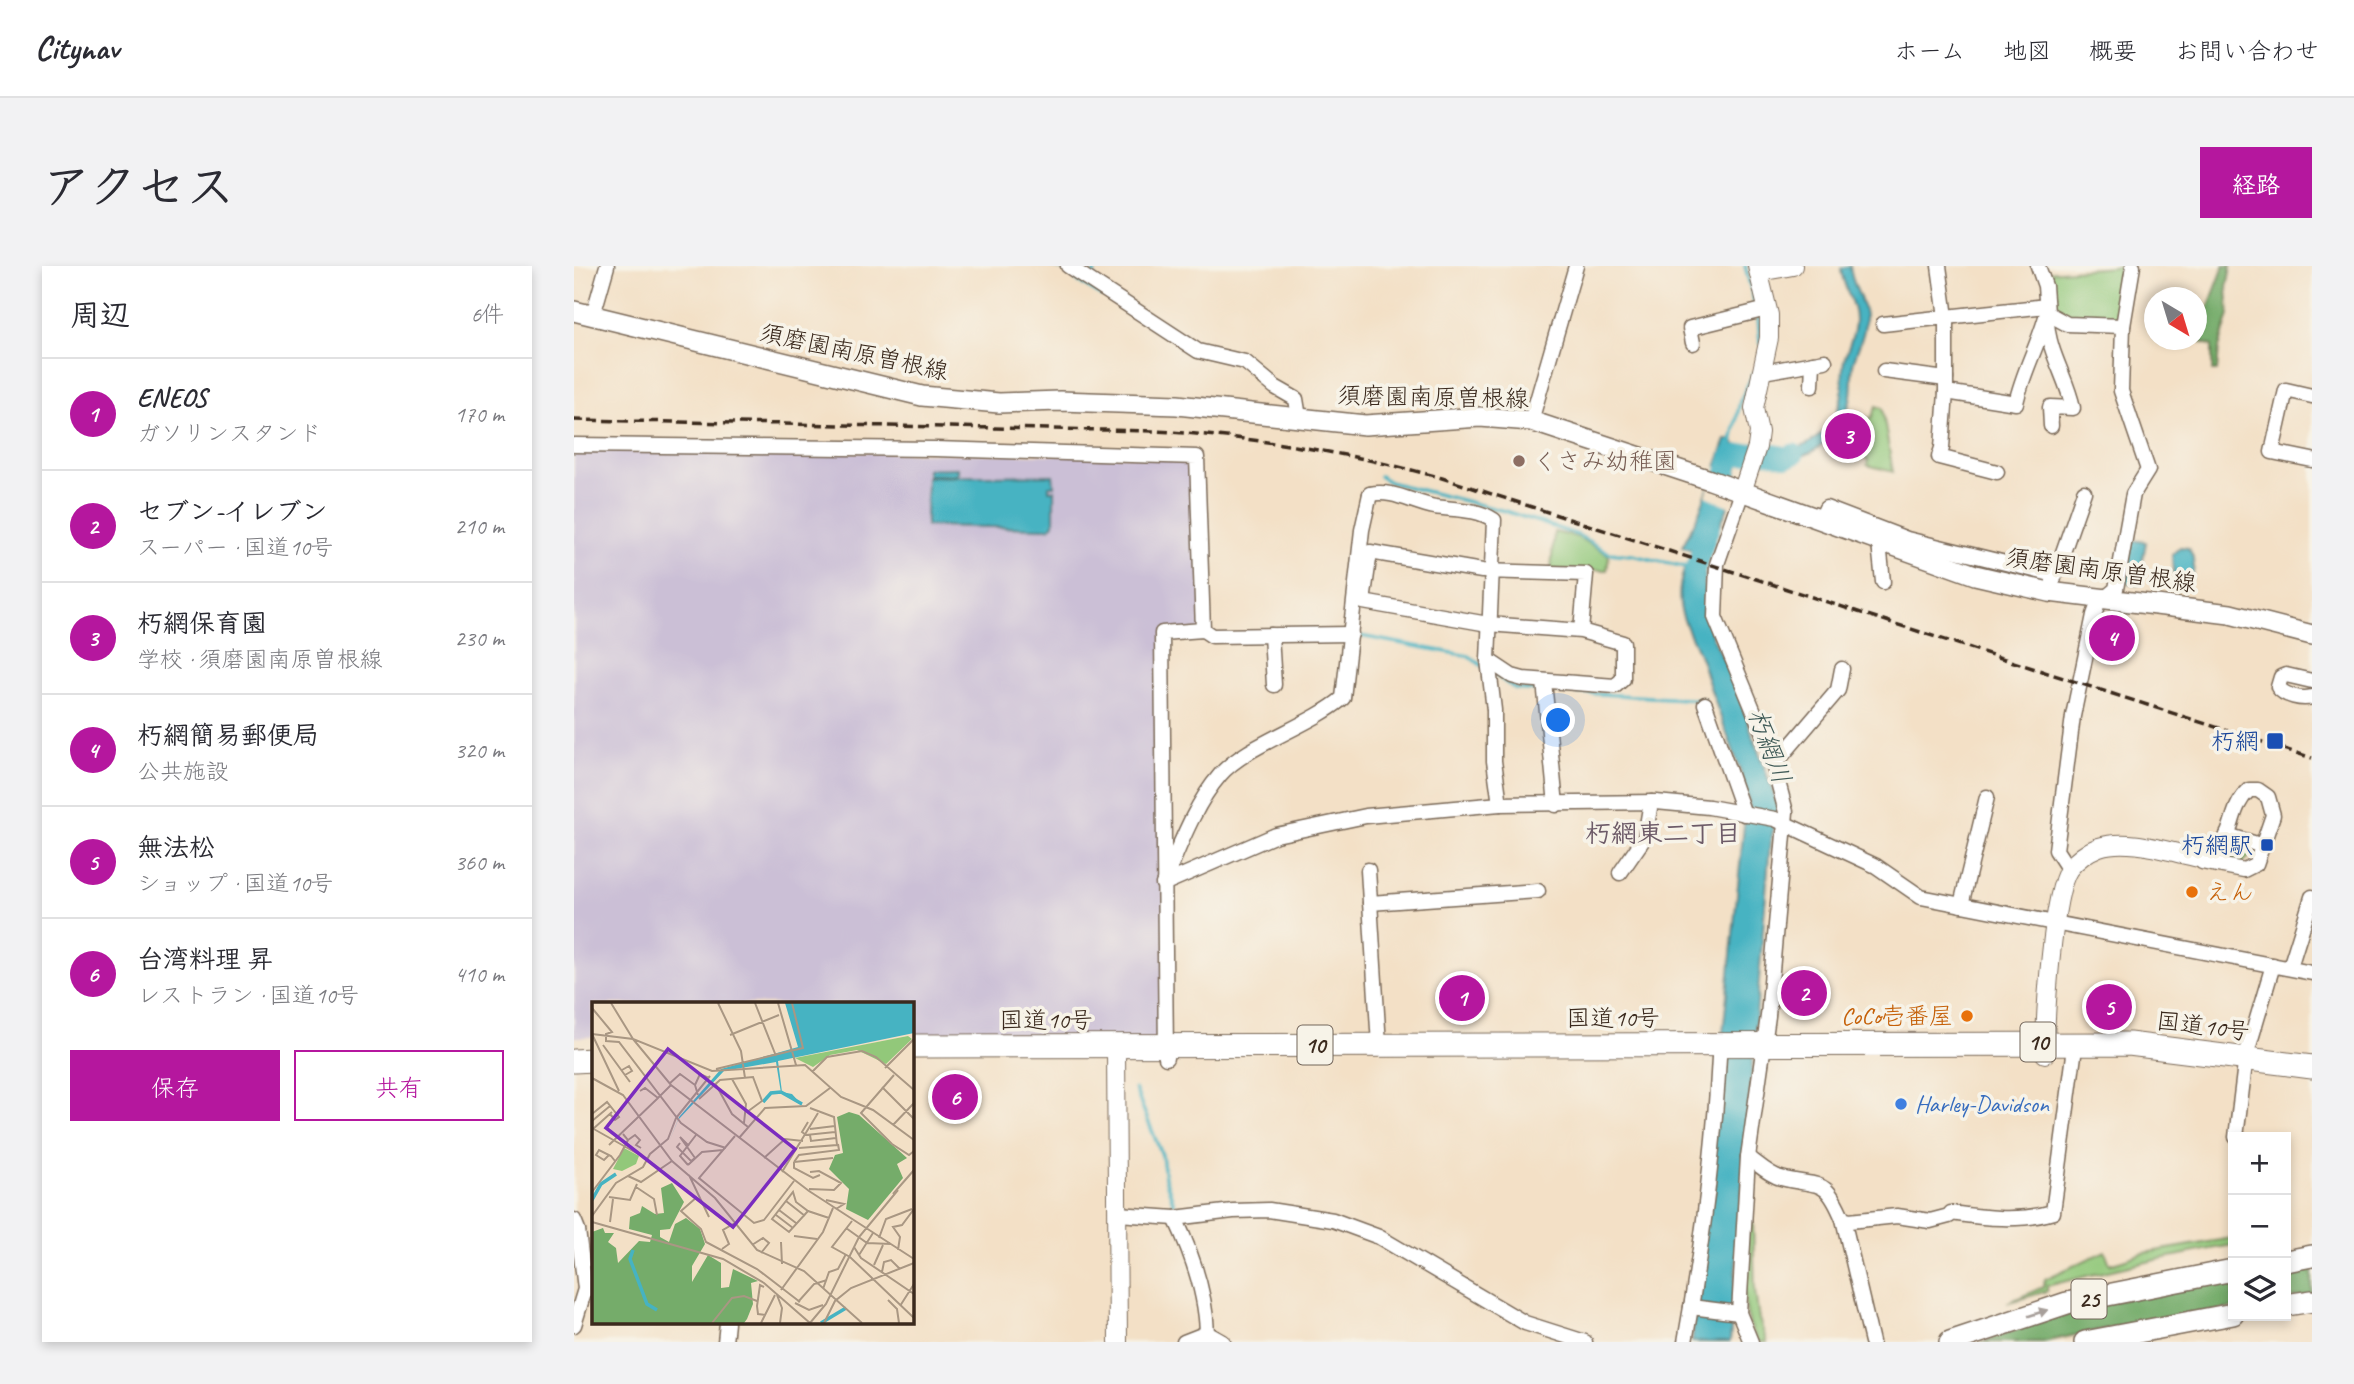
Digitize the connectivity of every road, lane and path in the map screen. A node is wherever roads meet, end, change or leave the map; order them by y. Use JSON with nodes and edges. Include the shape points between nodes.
{"nodes":[{"id":1,"x":607,"y":266,"type":"edge"},
{"id":2,"x":1068,"y":266,"type":"edge"},
{"id":3,"x":1576,"y":266,"type":"edge"},
{"id":4,"x":1793,"y":266,"type":"edge"},
{"id":5,"x":1939,"y":266,"type":"edge"},
{"id":6,"x":2038,"y":266,"type":"edge"},
{"id":7,"x":2133,"y":266,"type":"edge"},
{"id":8,"x":1758,"y":269,"type":"edge"},
{"id":9,"x":1088,"y":273,"type":"edge"},
{"id":10,"x":2047,"y":309,"type":"junction"},
{"id":11,"x":1760,"y":310,"type":"junction"},
{"id":12,"x":583,"y":313,"type":"edge"},
{"id":13,"x":1946,"y":317,"type":"junction"},
{"id":14,"x":1883,"y":324,"type":"dead end"},
{"id":15,"x":2123,"y":326,"type":"junction"},
{"id":16,"x":1693,"y":343,"type":"dead end"},
{"id":17,"x":1884,"y":371,"type":"dead end"},
{"id":18,"x":1763,"y":372,"type":"junction"},
{"id":19,"x":1946,"y":385,"type":"junction"},
{"id":20,"x":1812,"y":386,"type":"dead end"},
{"id":21,"x":2312,"y":396,"type":"edge"},
{"id":22,"x":1297,"y":417,"type":"junction"},
{"id":23,"x":1531,"y":421,"type":"junction"},
{"id":24,"x":2051,"y":426,"type":"dead end"},
{"id":25,"x":574,"y":445,"type":"edge"},
{"id":26,"x":2312,"y":460,"type":"edge"},
{"id":27,"x":1997,"y":472,"type":"dead end"},
{"id":28,"x":1740,"y":491,"type":"junction"},
{"id":29,"x":2084,"y":492,"type":"dead end"},
{"id":30,"x":1370,"y":494,"type":"junction"},
{"id":31,"x":1820,"y":521,"type":"junction"},
{"id":32,"x":1880,"y":543,"type":"junction"},
{"id":33,"x":1370,"y":552,"type":"junction"},
{"id":34,"x":1491,"y":570,"type":"junction"},
{"id":35,"x":1883,"y":582,"type":"dead end"},
{"id":36,"x":2052,"y":583,"type":"junction"},
{"id":37,"x":2107,"y":598,"type":"junction"},
{"id":38,"x":1488,"y":624,"type":"junction"},
{"id":39,"x":1203,"y":629,"type":"junction"},
{"id":40,"x":1581,"y":631,"type":"junction"},
{"id":41,"x":1351,"y":634,"type":"junction"},
{"id":42,"x":1271,"y":635,"type":"junction"},
{"id":43,"x":2312,"y":635,"type":"edge"},
{"id":44,"x":1489,"y":667,"type":"junction"},
{"id":45,"x":1842,"y":669,"type":"dead end"},
{"id":46,"x":2312,"y":681,"type":"edge"},
{"id":47,"x":1274,"y":685,"type":"dead end"},
{"id":48,"x":1545,"y":688,"type":"junction"},
{"id":49,"x":2312,"y":697,"type":"edge"},
{"id":50,"x":1705,"y":704,"type":"dead end"},
{"id":51,"x":1774,"y":765,"type":"junction"},
{"id":52,"x":1987,"y":797,"type":"dead end"},
{"id":53,"x":1651,"y":802,"type":"junction"},
{"id":54,"x":1500,"y":804,"type":"junction"},
{"id":55,"x":1556,"y":805,"type":"junction"},
{"id":56,"x":1745,"y":814,"type":"junction"},
{"id":57,"x":1780,"y":822,"type":"junction"},
{"id":58,"x":2227,"y":835,"type":"junction"},
{"id":59,"x":2263,"y":846,"type":"junction"},
{"id":60,"x":2199,"y":858,"type":"junction"},
{"id":61,"x":1368,"y":870,"type":"dead end"},
{"id":62,"x":2069,"y":870,"type":"junction"},
{"id":63,"x":1620,"y":873,"type":"dead end"},
{"id":64,"x":1163,"y":884,"type":"junction"},
{"id":65,"x":1538,"y":891,"type":"dead end"},
{"id":66,"x":2312,"y":897,"type":"edge"},
{"id":67,"x":1370,"y":904,"type":"junction"},
{"id":68,"x":1961,"y":905,"type":"junction"},
{"id":69,"x":2056,"y":921,"type":"junction"},
{"id":70,"x":2273,"y":965,"type":"junction"},
{"id":71,"x":2290,"y":967,"type":"junction"},
{"id":72,"x":2312,"y":973,"type":"edge"},
{"id":73,"x":1379,"y":1045,"type":"junction"},
{"id":74,"x":574,"y":1046,"type":"edge"},
{"id":75,"x":592,"y":1046,"type":"edge"},
{"id":76,"x":914,"y":1046,"type":"edge"},
{"id":77,"x":2045,"y":1048,"type":"junction"},
{"id":78,"x":1166,"y":1051,"type":"junction"},
{"id":79,"x":1718,"y":1051,"type":"junction"},
{"id":80,"x":1762,"y":1051,"type":"junction"},
{"id":81,"x":1117,"y":1054,"type":"junction"},
{"id":82,"x":2074,"y":1055,"type":"junction"},
{"id":83,"x":574,"y":1060,"type":"edge"},
{"id":84,"x":592,"y":1060,"type":"edge"},
{"id":85,"x":914,"y":1060,"type":"edge"},
{"id":86,"x":2245,"y":1063,"type":"junction"},
{"id":87,"x":2312,"y":1067,"type":"edge"},
{"id":88,"x":2312,"y":1079,"type":"edge"},
{"id":89,"x":2237,"y":1132,"type":"edge"},
{"id":90,"x":1748,"y":1157,"type":"junction"},
{"id":91,"x":1118,"y":1214,"type":"junction"},
{"id":92,"x":1175,"y":1218,"type":"junction"},
{"id":93,"x":1843,"y":1219,"type":"junction"},
{"id":94,"x":574,"y":1220,"type":"edge"},
{"id":95,"x":2312,"y":1256,"type":"edge"},
{"id":96,"x":2291,"y":1260,"type":"edge"},
{"id":97,"x":2228,"y":1271,"type":"edge"},
{"id":98,"x":2312,"y":1301,"type":"edge"},
{"id":99,"x":2291,"y":1305,"type":"edge"},
{"id":100,"x":1695,"y":1308,"type":"junction"},
{"id":101,"x":1733,"y":1312,"type":"junction"},
{"id":102,"x":2228,"y":1315,"type":"edge"},
{"id":103,"x":727,"y":1324,"type":"edge"},
{"id":104,"x":574,"y":1325,"type":"edge"},
{"id":105,"x":1217,"y":1339,"type":"edge"},
{"id":106,"x":725,"y":1342,"type":"edge"},
{"id":107,"x":1118,"y":1342,"type":"edge"},
{"id":108,"x":1184,"y":1342,"type":"edge"},
{"id":109,"x":1585,"y":1342,"type":"edge"},
{"id":110,"x":1685,"y":1342,"type":"edge"},
{"id":111,"x":1751,"y":1342,"type":"edge"},
{"id":112,"x":1872,"y":1342,"type":"edge"},
{"id":113,"x":1950,"y":1342,"type":"edge"},
{"id":114,"x":2085,"y":1342,"type":"edge"}],
"edges":[{"from":1,"to":12,"type":"street"},
{"from":2,"to":9,"type":"street"},
{"from":3,"to":23,"type":"street"},
{"from":4,"to":8,"type":"street"},
{"from":5,"to":13,"type":"street"},
{"from":6,"to":10,"type":"street"},
{"from":7,"to":15,"type":"street"},
{"from":8,"to":11,"type":"street"},
{"from":9,"to":22,"type":"street","via":[[1198,351],[1245,362],[1296,399]]},
{"from":10,"to":13,"type":"street"},
{"from":10,"to":15,"type":"street","via":[[2067,324]]},
{"from":10,"to":19,"type":"street","via":[[2022,375],[2017,403]]},
{"from":10,"to":24,"type":"street","via":[[2051,347],[2076,409],[2050,407]]},
{"from":11,"to":16,"type":"street","via":[[1690,328]]},
{"from":11,"to":18,"type":"street","via":[[1769,338]]},
{"from":12,"to":22,"type":"main road","name":"須磨園南原曽根線","via":[[922,396],[999,403],[1177,405]]},
{"from":13,"to":14,"type":"street"},
{"from":13,"to":19,"type":"street"},
{"from":15,"to":37,"type":"street","via":[[2120,391],[2148,470],[2133,494],[2116,589]]},
{"from":17,"to":19,"type":"street"},
{"from":18,"to":20,"type":"street","via":[[1819,362]]},
{"from":18,"to":28,"type":"street","via":[[1754,408],[1759,432],[1755,453]]},
{"from":19,"to":27,"type":"street","via":[[1939,457],[1978,474]]},
{"from":21,"to":26,"type":"street","via":[[2286,390],[2273,452]]},
{"from":22,"to":23,"type":"main road","name":"須磨園南原曽根線","via":[[1386,425],[1480,417]]},
{"from":23,"to":28,"type":"main road","name":"須磨園南原曽根線"},
{"from":25,"to":39,"type":"street","via":[[1197,457]]},
{"from":28,"to":31,"type":"main road","name":"須磨園南原曽根線"},
{"from":28,"to":51,"type":"street","via":[[1717,564],[1715,617]]},
{"from":29,"to":36,"type":"street"},
{"from":30,"to":33,"type":"street"},
{"from":30,"to":34,"type":"street","via":[[1388,493],[1491,517],[1496,526]]},
{"from":30,"to":41,"type":"street"},
{"from":31,"to":32,"type":"main road","name":"須磨園南原曽根線"},
{"from":31,"to":36,"type":"street","via":[[1826,508],[1907,539]]},
{"from":32,"to":35,"type":"street"},
{"from":32,"to":36,"type":"main road","name":"須磨園南原曽根線","via":[[1975,575]]},
{"from":33,"to":34,"type":"street"},
{"from":33,"to":38,"type":"street","via":[[1363,602]]},
{"from":34,"to":38,"type":"street"},
{"from":34,"to":40,"type":"street","via":[[1586,573]]},
{"from":36,"to":37,"type":"main road","name":"須磨園南原曽根線"},
{"from":37,"to":43,"type":"main road","name":"須磨園南原曽根線","via":[[2230,614]]},
{"from":37,"to":62,"type":"street","via":[[2098,604],[2094,615],[2073,716],[2056,850]]},
{"from":38,"to":40,"type":"street"},
{"from":38,"to":44,"type":"street"},
{"from":39,"to":42,"type":"street","via":[[1212,636]]},
{"from":39,"to":64,"type":"street","via":[[1162,633]]},
{"from":40,"to":48,"type":"street","via":[[1623,643],[1623,679],[1615,685]]},
{"from":41,"to":42,"type":"street"},
{"from":41,"to":64,"type":"street","via":[[1343,698],[1221,774]]},
{"from":42,"to":47,"type":"street"},
{"from":44,"to":48,"type":"street"},
{"from":44,"to":54,"type":"street","via":[[1493,761]]},
{"from":45,"to":51,"type":"street","via":[[1838,690]]},
{"from":46,"to":49,"type":"street","via":[[2286,675],[2278,687],[2304,699]]},
{"from":48,"to":55,"type":"street"},
{"from":50,"to":56,"type":"street"},
{"from":51,"to":57,"type":"street","via":[[1786,812]]},
{"from":52,"to":68,"type":"street"},
{"from":53,"to":55,"type":"street"},
{"from":53,"to":56,"type":"street"},
{"from":53,"to":63,"type":"street","via":[[1645,837]]},
{"from":54,"to":55,"type":"street"},
{"from":54,"to":64,"type":"street","via":[[1366,816],[1276,835]]},
{"from":56,"to":57,"type":"street"},
{"from":57,"to":68,"type":"street","via":[[1876,866],[1921,897]]},
{"from":57,"to":80,"type":"street","via":[[1780,902]]},
{"from":58,"to":59,"type":"street"},
{"from":58,"to":59,"type":"street","via":[[2237,804],[2249,790],[2258,790],[2268,797],[2273,815]]},
{"from":58,"to":60,"type":"street","via":[[2216,853]]},
{"from":59,"to":60,"type":"street","via":[[2256,864],[2244,870]]},
{"from":60,"to":62,"type":"street","via":[[2109,844],[2086,853]]},
{"from":61,"to":67,"type":"street"},
{"from":62,"to":69,"type":"street","via":[[2061,887]]},
{"from":64,"to":78,"type":"street"},
{"from":65,"to":67,"type":"street"},
{"from":66,"to":71,"type":"street"},
{"from":67,"to":73,"type":"street"},
{"from":68,"to":69,"type":"street"},
{"from":69,"to":70,"type":"street"},
{"from":69,"to":77,"type":"street"},
{"from":70,"to":71,"type":"street"},
{"from":70,"to":86,"type":"street"},
{"from":71,"to":72,"type":"street"},
{"from":73,"to":78,"type":"highway","name":"国道10号","number":"10"},
{"from":73,"to":79,"type":"highway","name":"国道10号","number":"10"},
{"from":74,"to":75,"type":"highway"},
{"from":76,"to":81,"type":"highway","name":"国道10号","number":"10"},
{"from":77,"to":80,"type":"highway","name":"国道10号","number":"10","via":[[1935,1059]]},
{"from":77,"to":82,"type":"highway","name":"国道10号","number":"10"},
{"from":77,"to":86,"type":"highway","name":"国道10号","number":"10","via":[[2129,1044]]},
{"from":78,"to":79,"type":"highway","name":"国道10号","number":"10"},
{"from":78,"to":81,"type":"highway","name":"国道10号","number":"10"},
{"from":79,"to":80,"type":"highway","name":"国道10号","number":"10"},
{"from":79,"to":100,"type":"street","via":[[1717,1117]]},
{"from":80,"to":90,"type":"street"},
{"from":81,"to":85,"type":"highway","name":"国道10号","number":"10"},
{"from":81,"to":91,"type":"street"},
{"from":82,"to":86,"type":"highway","name":"国道10号","number":"10"},
{"from":82,"to":93,"type":"street","via":[[2053,1212],[2031,1219],[1951,1213],[1930,1221],[1897,1216],[1855,1222]]},
{"from":83,"to":84,"type":"highway"},
{"from":86,"to":87,"type":"highway","name":"国道10号","number":"10"},
{"from":86,"to":88,"type":"highway","name":"国道10号","number":"10"},
{"from":86,"to":89,"type":"street"},
{"from":90,"to":93,"type":"street","via":[[1778,1177],[1819,1184],[1832,1194]]},
{"from":90,"to":101,"type":"street"},
{"from":91,"to":92,"type":"street"},
{"from":91,"to":107,"type":"street"},
{"from":92,"to":105,"type":"street"},
{"from":92,"to":109,"type":"street","via":[[1269,1210],[1333,1220],[1379,1237],[1525,1323]]},
{"from":93,"to":112,"type":"street"},
{"from":94,"to":104,"type":"street","via":[[585,1289]]},
{"from":95,"to":96,"type":"main road"},
{"from":113,"to":97,"type":"main road","number":"25","one_way":true,"via":[[2067,1303]]},
{"from":98,"to":99,"type":"main road"},
{"from":100,"to":101,"type":"street"},
{"from":100,"to":110,"type":"street"},
{"from":101,"to":111,"type":"street"},
{"from":102,"to":114,"type":"main road","number":"25"},
{"from":103,"to":106,"type":"street"},
{"from":105,"to":108,"type":"street"}]}
